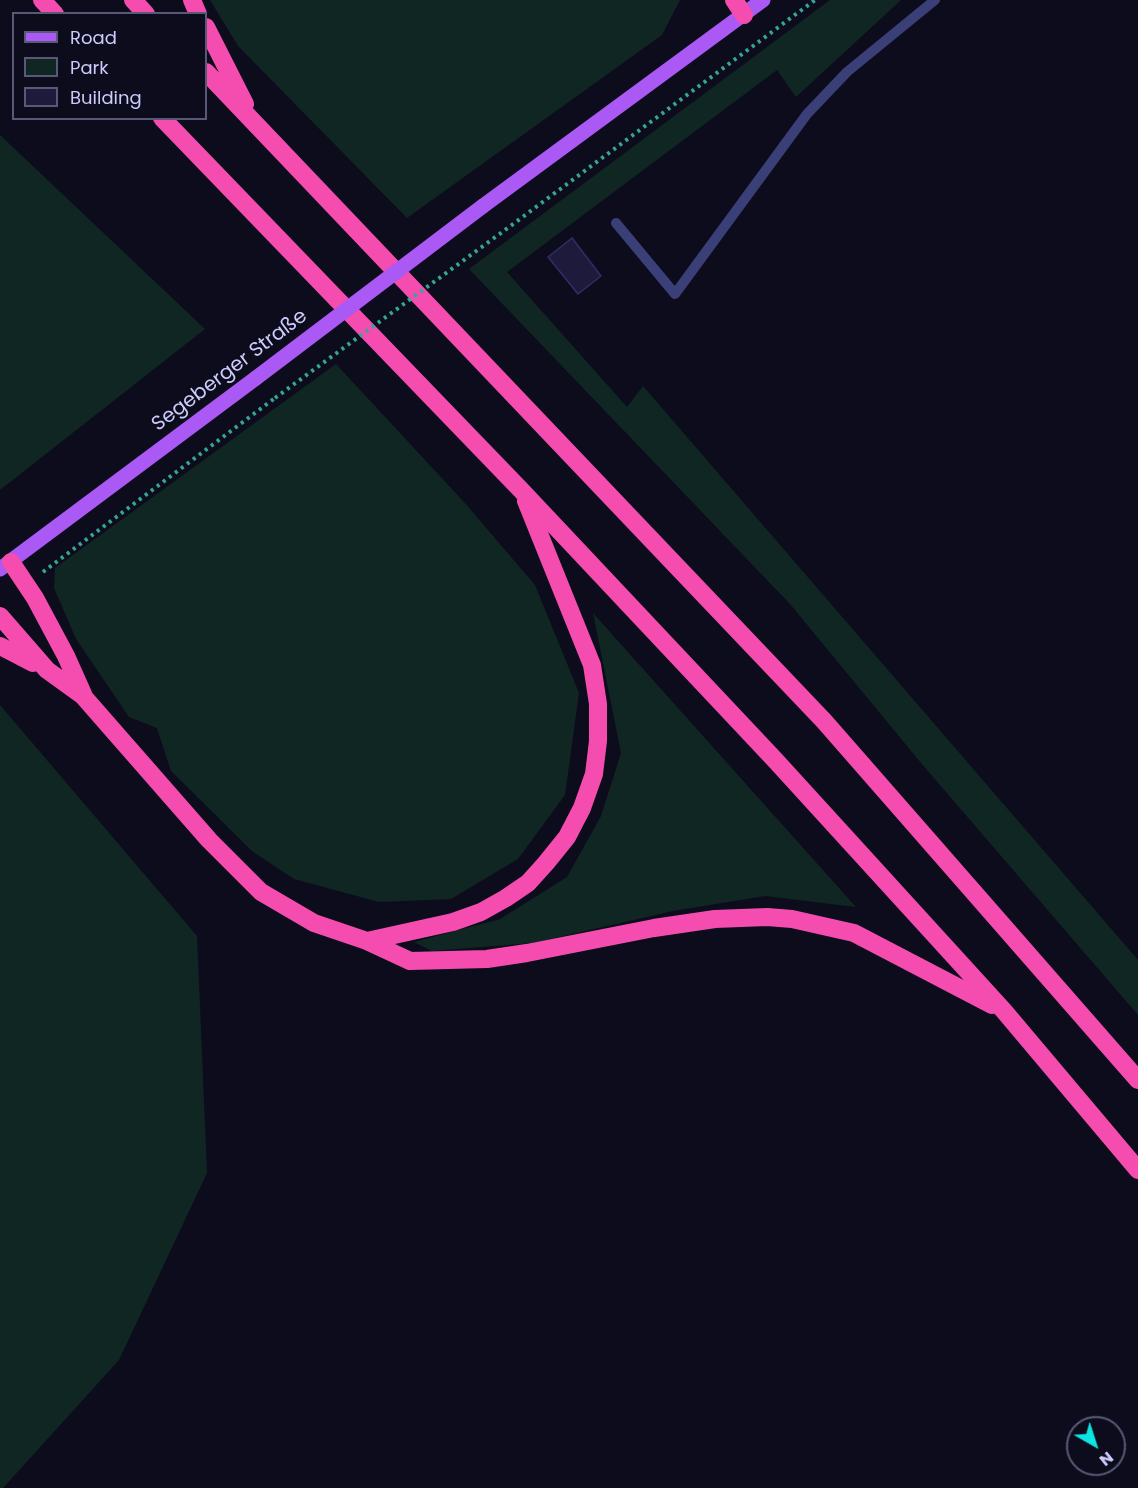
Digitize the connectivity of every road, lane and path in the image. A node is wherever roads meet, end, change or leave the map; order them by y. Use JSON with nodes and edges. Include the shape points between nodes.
{"nodes":[{"id":1,"x":42,"y":0,"type":"edge"},
{"id":2,"x":133,"y":0,"type":"edge"},
{"id":3,"x":764,"y":0,"type":"edge"},
{"id":4,"x":814,"y":0,"type":"edge"},
{"id":5,"x":935,"y":0,"type":"edge"},
{"id":6,"x":739,"y":7,"type":"edge"},
{"id":7,"x":53,"y":12,"type":"edge"},
{"id":8,"x":144,"y":12,"type":"edge"},
{"id":9,"x":207,"y":29,"type":"edge"},
{"id":10,"x":207,"y":73,"type":"edge"},
{"id":11,"x":252,"y":119,"type":"junction"},
{"id":12,"x":164,"y":120,"type":"edge"},
{"id":13,"x":616,"y":223,"type":"dead end"},
{"id":14,"x":521,"y":490,"type":"junction"},
{"id":15,"x":5,"y":566,"type":"edge"},
{"id":16,"x":27,"y":584,"type":"junction"},
{"id":17,"x":0,"y":616,"type":"edge"},
{"id":18,"x":0,"y":646,"type":"edge"},
{"id":19,"x":47,"y":670,"type":"junction"},
{"id":20,"x":83,"y":696,"type":"junction"},
{"id":21,"x":367,"y":941,"type":"junction"},
{"id":22,"x":1004,"y":1011,"type":"junction"},
{"id":23,"x":1138,"y":1080,"type":"edge"},
{"id":24,"x":1138,"y":1170,"type":"edge"}],
"edges":[{"from":1,"to":7,"type":"highway"},
{"from":2,"to":8,"type":"highway"},
{"from":3,"to":6,"type":"main road","name":"Segeberger Straße"},
{"from":4,"to":16,"type":"path","bridge":true},
{"from":5,"to":13,"type":"lane","via":[[847,72],[807,114],[675,294]]},
{"from":6,"to":15,"type":"main road","name":"Segeberger Straße","bridge":true,"via":[[483,206]]},
{"from":9,"to":11,"type":"highway"},
{"from":10,"to":11,"type":"highway"},
{"from":11,"to":23,"type":"highway","via":[[824,721]]},
{"from":12,"to":14,"type":"highway"},
{"from":14,"to":21,"type":"highway","via":[[592,665],[598,704],[594,774],[567,837],[528,883],[481,912],[431,928]]},
{"from":14,"to":22,"type":"highway"},
{"from":15,"to":16,"type":"highway"},
{"from":16,"to":20,"type":"highway"},
{"from":17,"to":19,"type":"highway"},
{"from":18,"to":19,"type":"highway"},
{"from":19,"to":20,"type":"highway"},
{"from":20,"to":21,"type":"highway","via":[[209,840],[261,892],[314,923]]},
{"from":21,"to":22,"type":"highway","via":[[410,961],[487,959],[685,923],[742,917],[792,919],[855,933]]},
{"from":22,"to":24,"type":"highway"}]}
